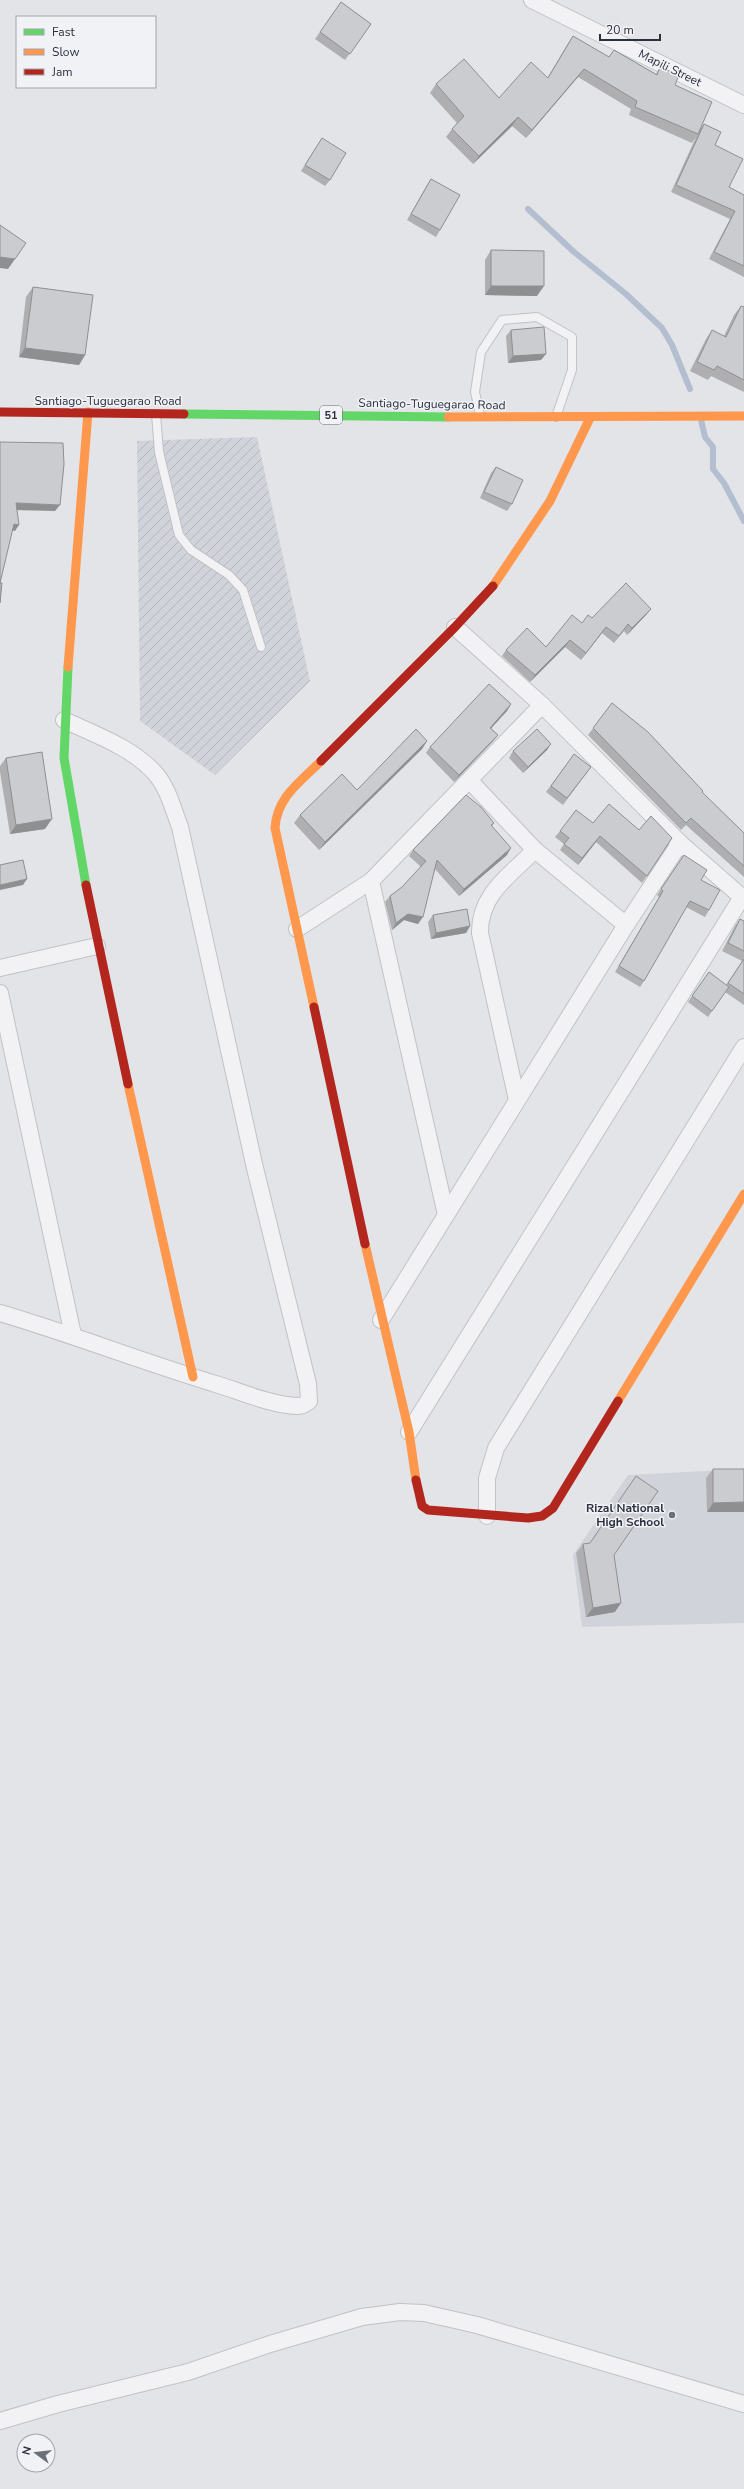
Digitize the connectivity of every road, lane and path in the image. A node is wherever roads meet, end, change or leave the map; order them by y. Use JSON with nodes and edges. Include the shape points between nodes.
{"nodes":[{"id":1,"x":532,"y":0,"type":"edge"},
{"id":2,"x":744,"y":105,"type":"edge"},
{"id":3,"x":0,"y":412,"type":"edge"},
{"id":4,"x":88,"y":412,"type":"junction"},
{"id":5,"x":156,"y":413,"type":"junction"},
{"id":6,"x":480,"y":416,"type":"junction"},
{"id":7,"x":744,"y":416,"type":"edge"},
{"id":8,"x":556,"y":418,"type":"junction"},
{"id":9,"x":590,"y":418,"type":"junction"},
{"id":10,"x":455,"y":627,"type":"junction"},
{"id":11,"x":261,"y":647,"type":"dead end"},
{"id":12,"x":542,"y":704,"type":"junction"},
{"id":13,"x":64,"y":720,"type":"junction"},
{"id":14,"x":470,"y":781,"type":"junction"},
{"id":15,"x":680,"y":843,"type":"junction"},
{"id":16,"x":535,"y":850,"type":"junction"},
{"id":17,"x":371,"y":881,"type":"junction"},
{"id":18,"x":743,"y":898,"type":"edge"},
{"id":19,"x":626,"y":925,"type":"junction"},
{"id":20,"x":297,"y":929,"type":"junction"},
{"id":21,"x":97,"y":946,"type":"junction"},
{"id":22,"x":0,"y":968,"type":"edge"},
{"id":23,"x":0,"y":993,"type":"edge"},
{"id":24,"x":744,"y":1048,"type":"edge"},
{"id":25,"x":517,"y":1100,"type":"junction"},
{"id":26,"x":744,"y":1194,"type":"edge"},
{"id":27,"x":446,"y":1215,"type":"junction"},
{"id":28,"x":0,"y":1313,"type":"edge"},
{"id":29,"x":381,"y":1320,"type":"junction"},
{"id":30,"x":73,"y":1335,"type":"junction"},
{"id":31,"x":193,"y":1377,"type":"junction"},
{"id":32,"x":409,"y":1432,"type":"junction"},
{"id":33,"x":487,"y":1516,"type":"junction"},
{"id":34,"x":744,"y":2404,"type":"edge"},
{"id":35,"x":0,"y":2421,"type":"edge"}],
"edges":[{"from":1,"to":2,"type":"street","name":"Mapili Street"},
{"from":3,"to":4,"type":"main road","name":"Santiago-Tuguegarao Road","number":"51"},
{"from":4,"to":5,"type":"main road","name":"Santiago-Tuguegarao Road","number":"51"},
{"from":4,"to":13,"type":"main road"},
{"from":5,"to":6,"type":"main road","name":"Santiago-Tuguegarao Road","number":"51"},
{"from":5,"to":11,"type":"lane","via":[[159,452],[178,535],[191,550],[229,575],[243,590]]},
{"from":6,"to":8,"type":"main road","name":"Santiago-Tuguegarao Road","number":"51"},
{"from":6,"to":8,"type":"lane","via":[[475,392],[481,352],[502,320],[537,317],[572,337],[572,370]]},
{"from":7,"to":9,"type":"main road","name":"Santiago-Tuguegarao Road","number":"51"},
{"from":8,"to":9,"type":"main road","name":"Santiago-Tuguegarao Road","number":"51"},
{"from":9,"to":10,"type":"main road","via":[[550,501],[520,549],[500,579]]},
{"from":10,"to":12,"type":"street"},
{"from":10,"to":20,"type":"main road","via":[[279,806],[275,828]]},
{"from":12,"to":14,"type":"street"},
{"from":12,"to":15,"type":"street"},
{"from":13,"to":21,"type":"main road","via":[[66,780]]},
{"from":13,"to":31,"type":"street","via":[[113,743],[138,758],[154,772],[165,789],[180,827],[254,1164],[308,1384],[309,1401],[299,1406],[274,1402]]},
{"from":14,"to":16,"type":"street"},
{"from":14,"to":17,"type":"street"},
{"from":15,"to":18,"type":"street"},
{"from":15,"to":19,"type":"street"},
{"from":16,"to":19,"type":"street"},
{"from":16,"to":25,"type":"street","via":[[494,891],[480,916],[480,933]]},
{"from":17,"to":20,"type":"street"},
{"from":17,"to":27,"type":"street"},
{"from":18,"to":32,"type":"street"},
{"from":19,"to":25,"type":"street"},
{"from":20,"to":29,"type":"main road"},
{"from":21,"to":22,"type":"street"},
{"from":21,"to":31,"type":"main road"},
{"from":23,"to":30,"type":"street"},
{"from":24,"to":33,"type":"street","via":[[496,1448],[487,1478]]},
{"from":25,"to":27,"type":"street"},
{"from":26,"to":33,"type":"main road","via":[[553,1508],[542,1516],[528,1518]]},
{"from":27,"to":29,"type":"street"},
{"from":28,"to":30,"type":"street"},
{"from":29,"to":32,"type":"main road"},
{"from":30,"to":31,"type":"street"},
{"from":32,"to":33,"type":"main road","via":[[418,1496],[422,1506],[428,1510]]},
{"from":34,"to":35,"type":"street","via":[[477,2325],[424,2312],[400,2312],[362,2317],[188,2372]]}]}
